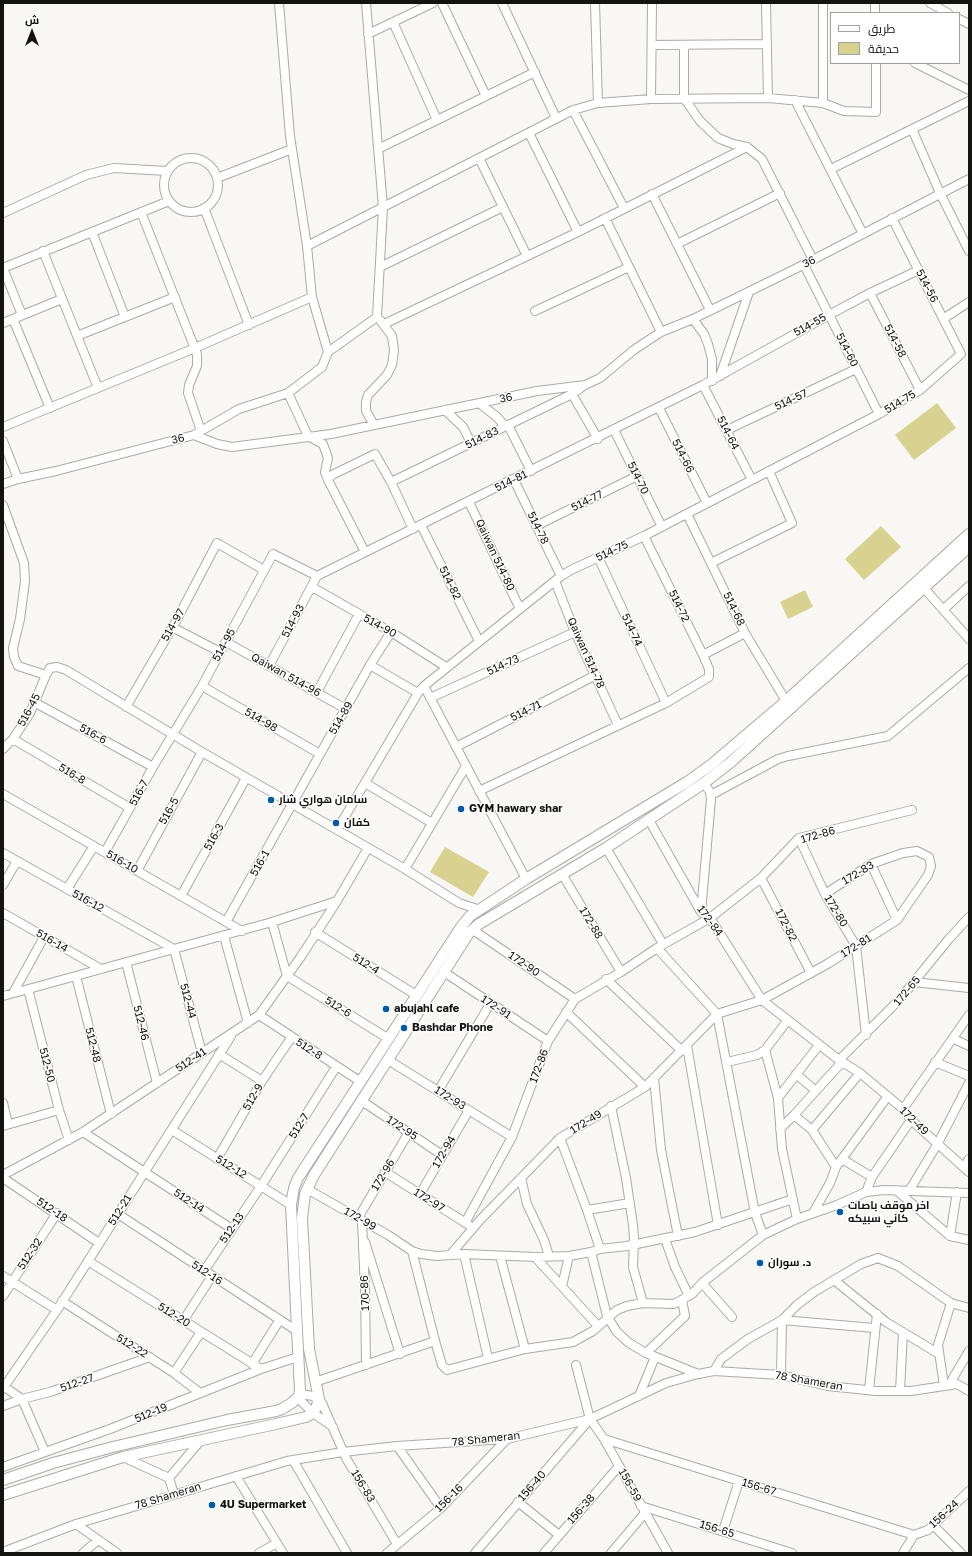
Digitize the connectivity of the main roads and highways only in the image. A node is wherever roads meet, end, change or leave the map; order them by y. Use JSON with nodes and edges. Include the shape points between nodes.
{"nodes":[{"id":1,"x":969,"y":534,"type":"edge"},
{"id":2,"x":969,"y":547,"type":"edge"},
{"id":3,"x":567,"y":855,"type":"junction"},
{"id":4,"x":550,"y":865,"type":"junction"},
{"id":5,"x":574,"y":866,"type":"junction"},
{"id":6,"x":560,"y":875,"type":"junction"},
{"id":7,"x":310,"y":1349,"type":"junction"},
{"id":8,"x":298,"y":1353,"type":"junction"},
{"id":9,"x":3,"y":1480,"type":"edge"},
{"id":10,"x":3,"y":1495,"type":"edge"}],
"edges":[{"from":1,"to":3,"type":"main road","via":[[786,701],[700,774]]},
{"from":2,"to":5,"type":"main road","via":[[731,762],[606,848]]},
{"from":3,"to":4,"type":"main road"},
{"from":3,"to":5,"type":"main road"},
{"from":4,"to":6,"type":"main road"},
{"from":4,"to":8,"type":"main road","via":[[470,916],[454,935],[296,1183],[291,1205]]},
{"from":5,"to":6,"type":"main road"},
{"from":6,"to":7,"type":"main road","via":[[473,930],[306,1189],[302,1218]]},
{"from":7,"to":8,"type":"main road"},
{"from":7,"to":10,"type":"main road","via":[[319,1399],[313,1413],[306,1417],[123,1457]]},
{"from":8,"to":9,"type":"main road","via":[[299,1395],[288,1406],[276,1411],[113,1447]]}]}
